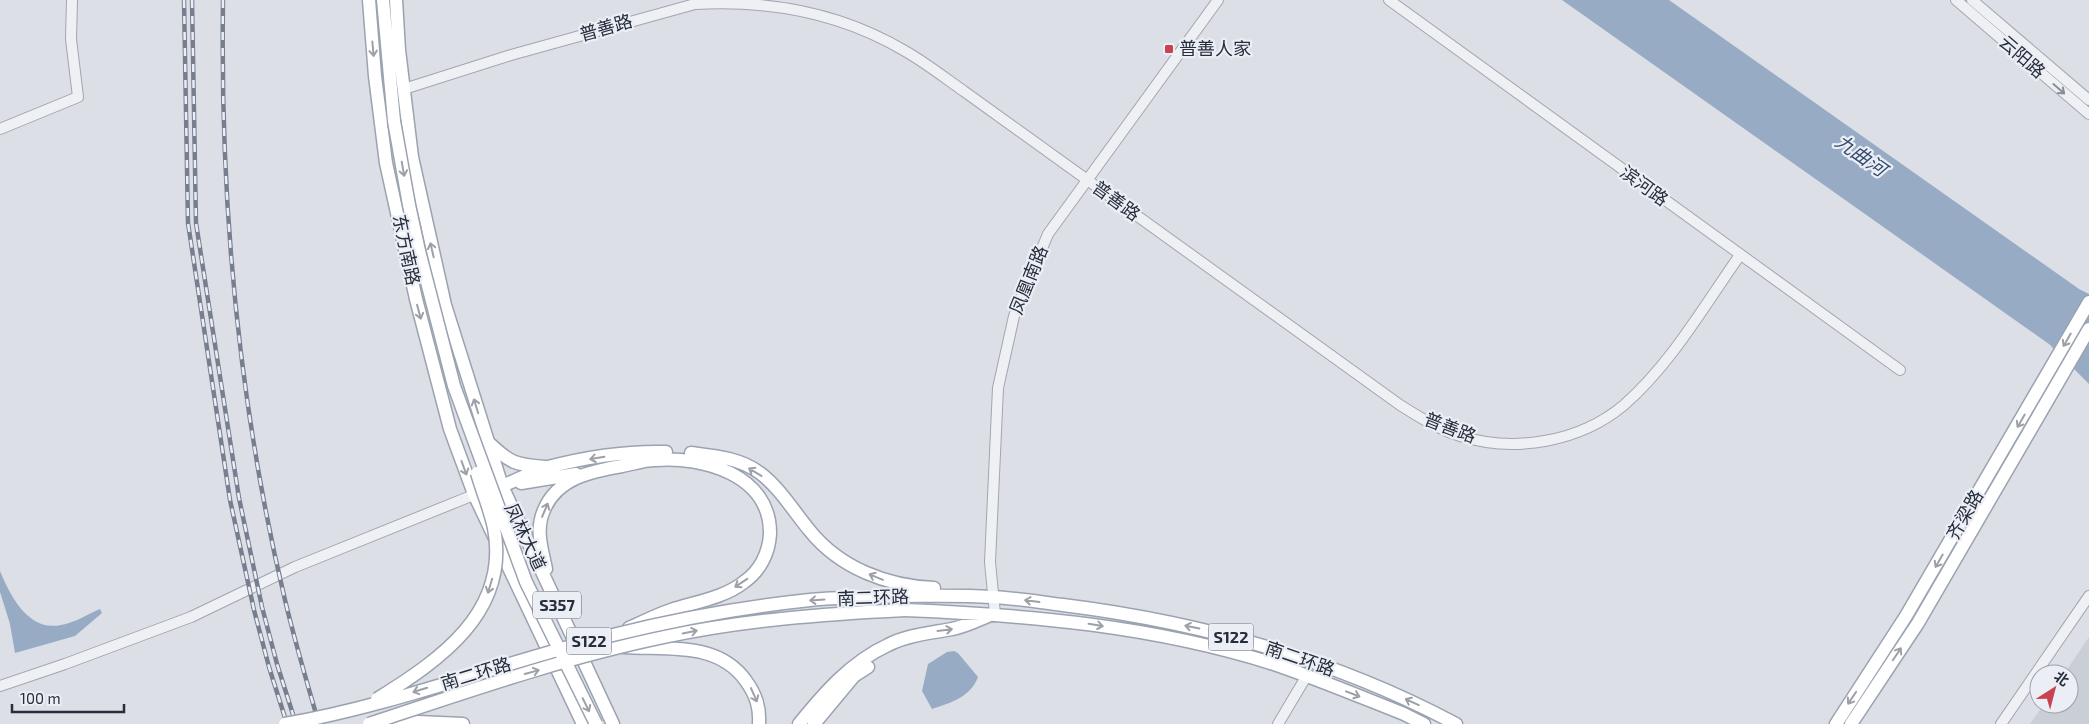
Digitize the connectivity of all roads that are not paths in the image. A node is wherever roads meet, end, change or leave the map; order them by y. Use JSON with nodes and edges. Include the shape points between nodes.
{"nodes":[{"id":1,"x":72,"y":0,"type":"edge"},
{"id":2,"x":369,"y":0,"type":"edge"},
{"id":3,"x":383,"y":0,"type":"edge"},
{"id":4,"x":396,"y":0,"type":"edge"},
{"id":5,"x":1218,"y":0,"type":"edge"},
{"id":6,"x":1389,"y":0,"type":"edge"},
{"id":7,"x":1956,"y":0,"type":"edge"},
{"id":8,"x":1972,"y":0,"type":"edge"},
{"id":9,"x":404,"y":89,"type":"junction"},
{"id":10,"x":2089,"y":100,"type":"edge"},
{"id":11,"x":2089,"y":114,"type":"edge"},
{"id":12,"x":0,"y":129,"type":"edge"},
{"id":13,"x":1086,"y":179,"type":"junction"},
{"id":14,"x":1740,"y":255,"type":"junction"},
{"id":15,"x":2089,"y":302,"type":"edge"},
{"id":16,"x":2089,"y":329,"type":"edge"},
{"id":17,"x":1900,"y":370,"type":"dead end"},
{"id":18,"x":454,"y":386,"type":"junction"},
{"id":19,"x":486,"y":441,"type":"junction"},
{"id":20,"x":547,"y":467,"type":"junction"},
{"id":21,"x":592,"y":471,"type":"junction"},
{"id":22,"x":502,"y":486,"type":"junction"},
{"id":23,"x":474,"y":494,"type":"junction"},
{"id":24,"x":551,"y":591,"type":"junction"},
{"id":25,"x":2089,"y":596,"type":"edge"},
{"id":26,"x":992,"y":597,"type":"junction"},
{"id":27,"x":995,"y":614,"type":"junction"},
{"id":28,"x":611,"y":635,"type":"junction"},
{"id":29,"x":622,"y":647,"type":"junction"},
{"id":30,"x":1306,"y":677,"type":"junction"},
{"id":31,"x":0,"y":686,"type":"edge"},
{"id":32,"x":597,"y":690,"type":"junction"},
{"id":33,"x":820,"y":707,"type":"junction"},
{"id":34,"x":361,"y":709,"type":"junction"},
{"id":35,"x":1453,"y":723,"type":"edge"},
{"id":36,"x":285,"y":724,"type":"edge"},
{"id":37,"x":369,"y":724,"type":"edge"},
{"id":38,"x":395,"y":724,"type":"edge"},
{"id":39,"x":463,"y":724,"type":"edge"},
{"id":40,"x":583,"y":724,"type":"edge"},
{"id":41,"x":596,"y":724,"type":"edge"},
{"id":42,"x":613,"y":724,"type":"edge"},
{"id":43,"x":622,"y":724,"type":"edge"},
{"id":44,"x":759,"y":724,"type":"edge"},
{"id":45,"x":799,"y":724,"type":"edge"},
{"id":46,"x":814,"y":724,"type":"edge"},
{"id":47,"x":1278,"y":724,"type":"edge"},
{"id":48,"x":1424,"y":724,"type":"edge"},
{"id":49,"x":1836,"y":724,"type":"edge"},
{"id":50,"x":1851,"y":724,"type":"edge"},
{"id":51,"x":2001,"y":724,"type":"edge"}],
"edges":[{"from":1,"to":12,"type":"street","via":[[71,39],[78,97]]},
{"from":2,"to":23,"type":"main road","name":"东方南路","one_way":true,"via":[[375,76],[391,182],[416,299],[450,429]]},
{"from":3,"to":18,"type":"main road","one_way":true,"bridge":true,"via":[[394,121],[417,242]]},
{"from":4,"to":9,"type":"main road","name":"东方南路"},
{"from":5,"to":13,"type":"street","name":"凤凰南路"},
{"from":6,"to":14,"type":"street","name":"滨河路"},
{"from":7,"to":11,"type":"street","name":"云阳路","one_way":true},
{"from":8,"to":10,"type":"street","name":"云阳路"},
{"from":9,"to":13,"type":"street","name":"普善路","via":[[695,4],[764,5],[844,22],[905,51]]},
{"from":19,"to":9,"type":"main road","name":"东方南路","one_way":true,"via":[[445,305],[412,157]]},
{"from":13,"to":14,"type":"street","name":"普善路","via":[[1400,405],[1429,423],[1460,436],[1493,442],[1533,444],[1565,436],[1598,424],[1624,405],[1670,356]]},
{"from":13,"to":26,"type":"street","name":"凤凰南路","via":[[1048,234],[1014,316],[998,388],[990,562]]},
{"from":14,"to":17,"type":"street","name":"滨河路"},
{"from":15,"to":49,"type":"main road","name":"齐梁路","one_way":true,"via":[[1906,616]]},
{"from":50,"to":16,"type":"main road","name":"齐梁路","one_way":true,"via":[[1918,624]]},
{"from":18,"to":34,"type":"main road","one_way":true,"bridge":true,"via":[[494,528],[493,577],[486,600],[469,628],[448,650]]},
{"from":18,"to":41,"type":"main road","one_way":true,"bridge":true,"via":[[526,582]]},
{"from":19,"to":20,"type":"main road","via":[[507,461]]},
{"from":19,"to":22,"type":"main road","name":"东方南路"},
{"from":20,"to":22,"type":"main road"},
{"from":26,"to":20,"type":"main road","one_way":true,"via":[[884,580],[850,566],[812,533],[760,473],[730,458],[637,451]]},
{"from":21,"to":22,"type":"main road"},
{"from":24,"to":21,"type":"main road","one_way":true,"via":[[538,535],[543,510],[553,495],[573,479]]},
{"from":21,"to":28,"type":"main road","one_way":true,"bridge":true,"via":[[655,460],[696,461],[732,473],[753,487],[765,506],[770,526],[770,545],[760,566],[744,582],[722,594],[668,611]]},
{"from":22,"to":23,"type":"street"},
{"from":22,"to":24,"type":"main road","name":"凤林大道","number":"S357"},
{"from":23,"to":31,"type":"street","via":[[296,567],[191,617]]},
{"from":23,"to":40,"type":"main road","name":"凤林大道","number":"S357"},
{"from":24,"to":32,"type":"main road","name":"凤林大道","number":"S357"},
{"from":25,"to":51,"type":"street"},
{"from":26,"to":27,"type":"street","name":"凤凰南路"},
{"from":26,"to":28,"type":"main road","name":"南二环路","number":"S122","one_way":true,"bridge":true,"via":[[900,596],[810,600],[705,614]]},
{"from":35,"to":26,"type":"main road","name":"南二环路","number":"S122","one_way":true,"via":[[1410,701],[1340,673],[1242,640],[1137,616]]},
{"from":29,"to":27,"type":"main road","name":"南二环路","number":"S122","one_way":true,"bridge":true,"via":[[707,629],[801,616],[905,610]]},
{"from":27,"to":30,"type":"main road","name":"南二环路","number":"S122","one_way":true,"via":[[1083,623],[1188,642]]},
{"from":33,"to":27,"type":"main road","one_way":true,"via":[[848,670],[888,644],[953,629]]},
{"from":28,"to":34,"type":"main road","name":"南二环路","number":"S122","one_way":true,"bridge":true},
{"from":37,"to":29,"type":"main road","name":"南二环路","number":"S122","one_way":true,"bridge":true,"via":[[518,676]]},
{"from":29,"to":44,"type":"main road","one_way":true,"via":[[681,648],[714,654],[738,669],[756,695]]},
{"from":30,"to":47,"type":"street"},
{"from":30,"to":48,"type":"main road","name":"南二环路","number":"S122","one_way":true},
{"from":32,"to":42,"type":"main road","name":"凤林大道","number":"S357"},
{"from":32,"to":43,"type":"main road"},
{"from":33,"to":45,"type":"main road"},
{"from":33,"to":46,"type":"main road"},
{"from":34,"to":36,"type":"main road","name":"南二环路","number":"S122","bridge":true},
{"from":38,"to":39,"type":"main road"}]}
